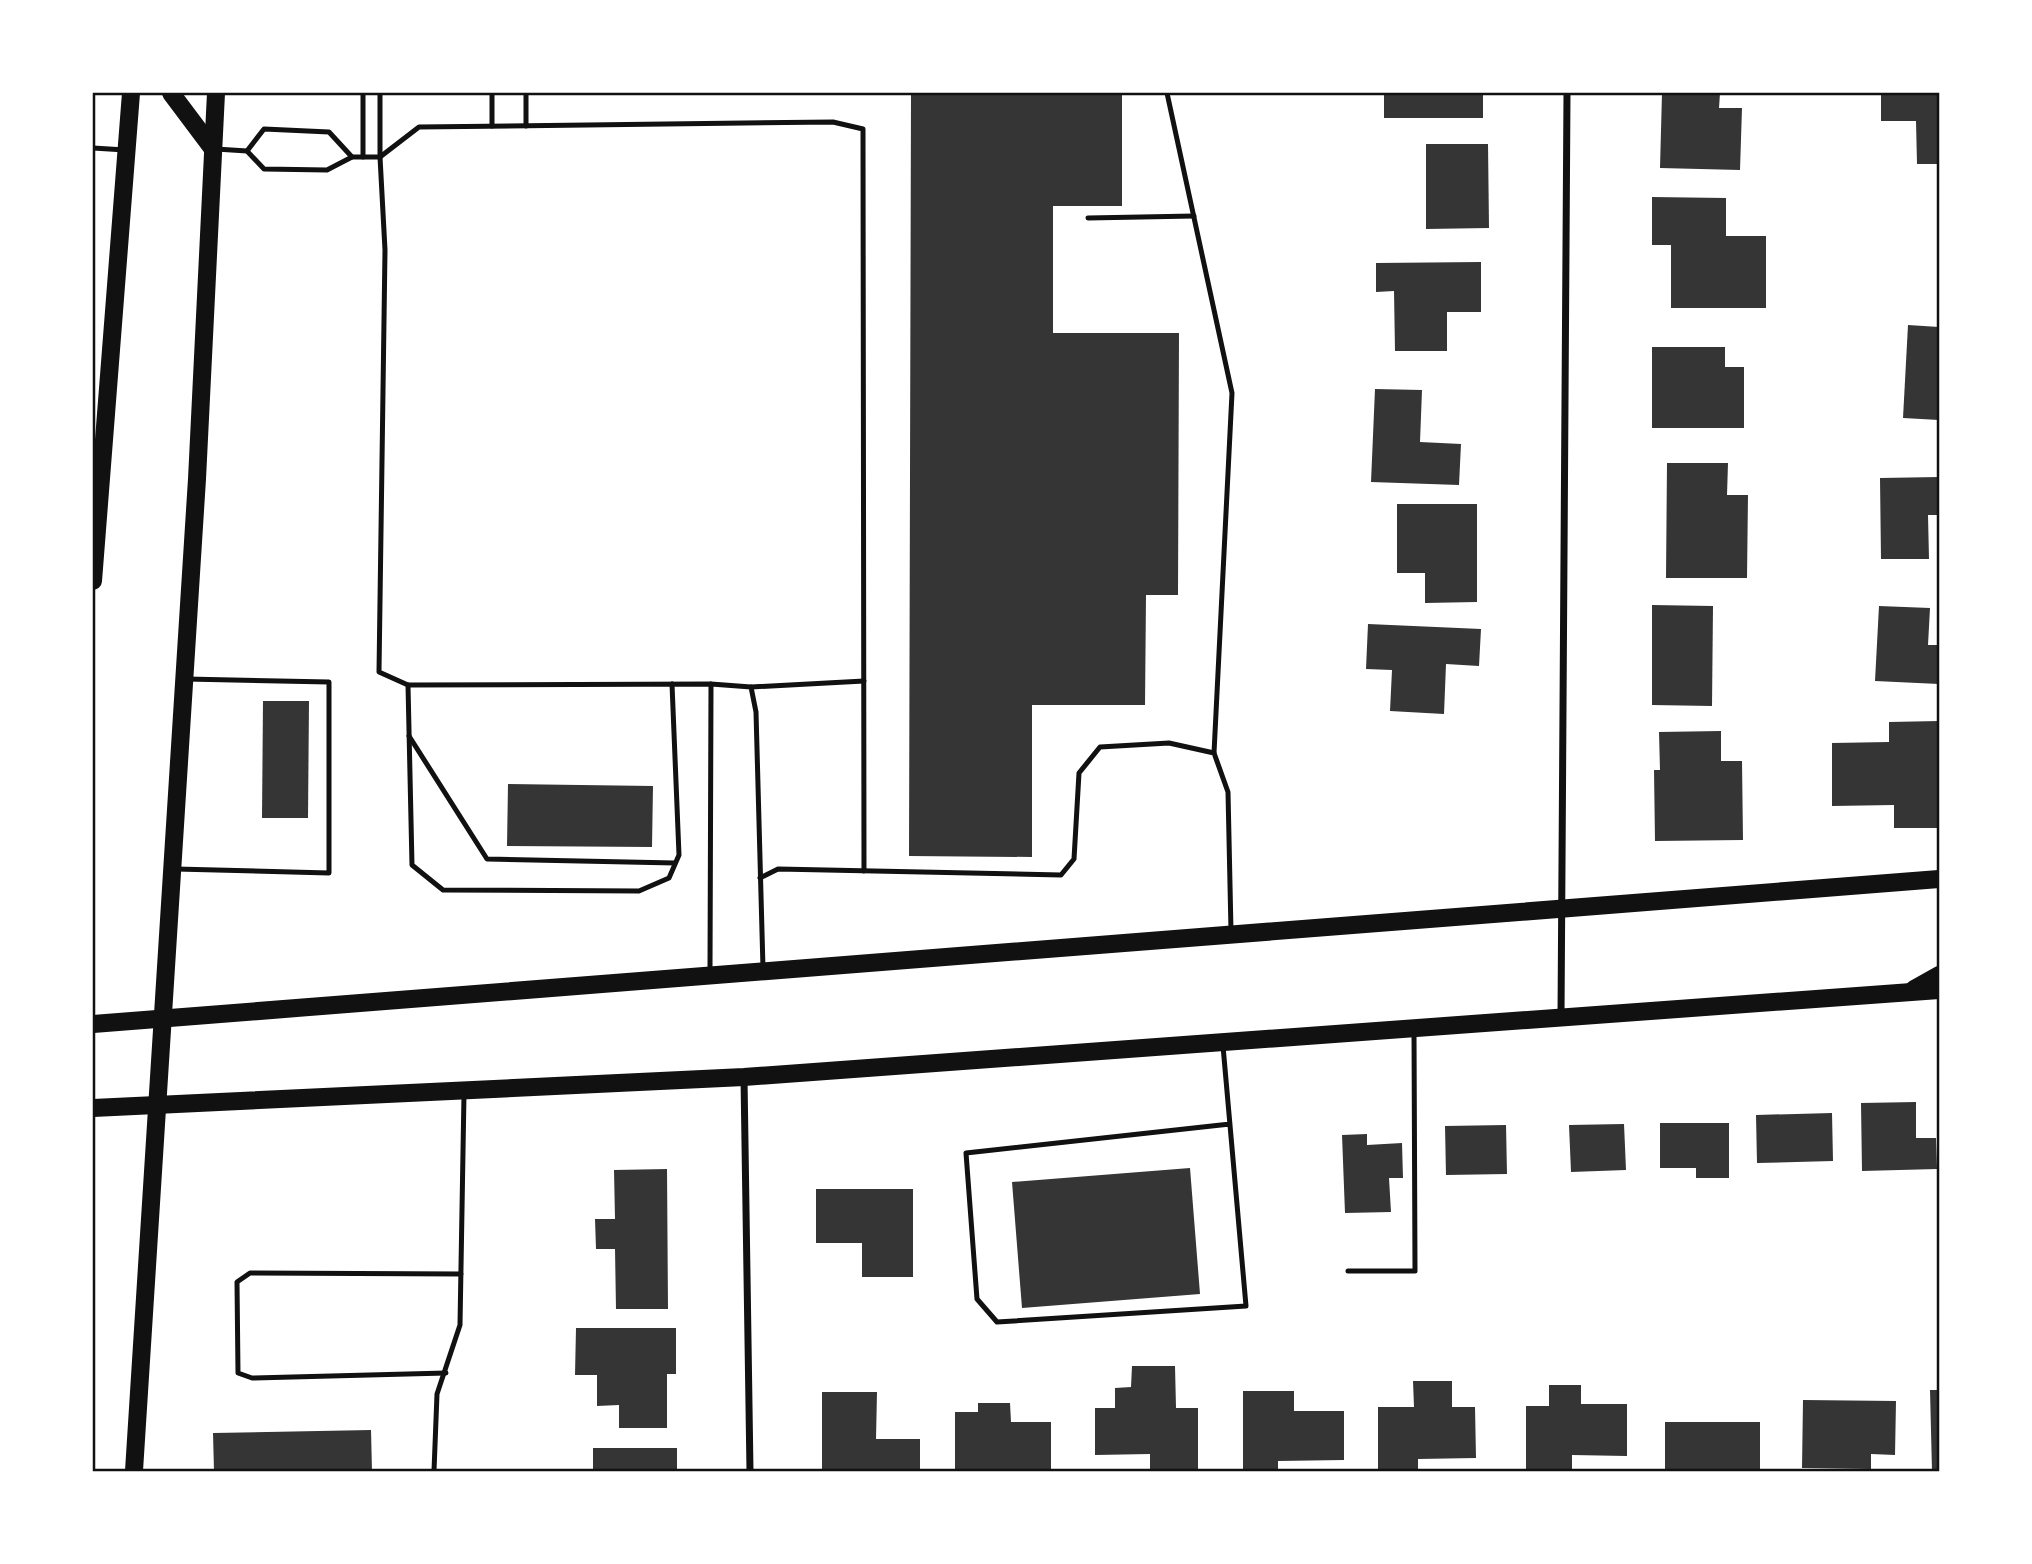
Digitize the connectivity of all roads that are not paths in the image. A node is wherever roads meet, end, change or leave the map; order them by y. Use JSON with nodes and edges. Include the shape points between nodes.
{"nodes":[{"id":1,"x":131,"y":93,"type":"edge"},
{"id":2,"x":171,"y":93,"type":"edge"},
{"id":3,"x":216,"y":93,"type":"edge"},
{"id":4,"x":363,"y":93,"type":"edge"},
{"id":5,"x":380,"y":93,"type":"edge"},
{"id":6,"x":492,"y":93,"type":"edge"},
{"id":7,"x":526,"y":93,"type":"edge"},
{"id":8,"x":1167,"y":93,"type":"edge"},
{"id":9,"x":1567,"y":93,"type":"edge"},
{"id":10,"x":492,"y":126,"type":"junction"},
{"id":11,"x":526,"y":126,"type":"junction"},
{"id":12,"x":93,"y":148,"type":"edge"},
{"id":13,"x":213,"y":149,"type":"junction"},
{"id":14,"x":126,"y":150,"type":"junction"},
{"id":15,"x":247,"y":151,"type":"junction"},
{"id":16,"x":352,"y":157,"type":"junction"},
{"id":17,"x":363,"y":157,"type":"junction"},
{"id":18,"x":380,"y":157,"type":"junction"},
{"id":19,"x":1194,"y":216,"type":"junction"},
{"id":20,"x":1088,"y":218,"type":"dead end"},
{"id":21,"x":93,"y":581,"type":"edge"},
{"id":22,"x":184,"y":679,"type":"junction"},
{"id":23,"x":863,"y":681,"type":"junction"},
{"id":24,"x":672,"y":684,"type":"junction"},
{"id":25,"x":711,"y":684,"type":"junction"},
{"id":26,"x":408,"y":685,"type":"junction"},
{"id":27,"x":751,"y":687,"type":"junction"},
{"id":28,"x":407,"y":733,"type":"junction"},
{"id":29,"x":1214,"y":753,"type":"junction"},
{"id":30,"x":675,"y":863,"type":"junction"},
{"id":31,"x":173,"y":869,"type":"junction"},
{"id":32,"x":864,"y":871,"type":"junction"},
{"id":33,"x":760,"y":878,"type":"junction"},
{"id":34,"x":1939,"y":879,"type":"edge"},
{"id":35,"x":1562,"y":909,"type":"junction"},
{"id":36,"x":1231,"y":934,"type":"junction"},
{"id":37,"x":763,"y":971,"type":"junction"},
{"id":38,"x":1939,"y":975,"type":"edge"},
{"id":39,"x":710,"y":976,"type":"junction"},
{"id":40,"x":1939,"y":990,"type":"edge"},
{"id":41,"x":1908,"y":993,"type":"junction"},
{"id":42,"x":163,"y":1018,"type":"junction"},
{"id":43,"x":1561,"y":1019,"type":"junction"},
{"id":44,"x":93,"y":1024,"type":"edge"},
{"id":45,"x":1413,"y":1029,"type":"junction"},
{"id":46,"x":1223,"y":1043,"type":"junction"},
{"id":47,"x":744,"y":1077,"type":"junction"},
{"id":48,"x":464,"y":1091,"type":"junction"},
{"id":49,"x":157,"y":1105,"type":"junction"},
{"id":50,"x":93,"y":1108,"type":"edge"},
{"id":51,"x":1230,"y":1124,"type":"junction"},
{"id":52,"x":1348,"y":1271,"type":"dead end"},
{"id":53,"x":461,"y":1274,"type":"junction"},
{"id":54,"x":446,"y":1373,"type":"junction"},
{"id":55,"x":134,"y":1471,"type":"edge"},
{"id":56,"x":434,"y":1471,"type":"edge"},
{"id":57,"x":750,"y":1471,"type":"edge"}],
"edges":[{"from":1,"to":14,"type":"main road"},
{"from":2,"to":13,"type":"main road"},
{"from":3,"to":13,"type":"main road"},
{"from":4,"to":17,"type":"lane"},
{"from":5,"to":18,"type":"lane"},
{"from":6,"to":10,"type":"lane"},
{"from":7,"to":11,"type":"lane"},
{"from":8,"to":19,"type":"lane"},
{"from":9,"to":35,"type":"street"},
{"from":10,"to":11,"type":"lane"},
{"from":10,"to":18,"type":"lane","via":[[419,127]]},
{"from":11,"to":23,"type":"lane","via":[[833,122],[863,129]]},
{"from":12,"to":14,"type":"lane"},
{"from":13,"to":15,"type":"lane"},
{"from":13,"to":22,"type":"main road"},
{"from":14,"to":21,"type":"main road"},
{"from":15,"to":16,"type":"lane","via":[[264,169],[327,170]]},
{"from":15,"to":16,"type":"lane","via":[[264,130],[329,132]]},
{"from":16,"to":17,"type":"lane"},
{"from":17,"to":18,"type":"lane"},
{"from":18,"to":26,"type":"lane","via":[[385,262],[379,671]]},
{"from":19,"to":20,"type":"lane"},
{"from":19,"to":29,"type":"lane","via":[[1232,393]]},
{"from":22,"to":31,"type":"main road"},
{"from":22,"to":31,"type":"lane","via":[[330,682],[329,873]]},
{"from":23,"to":27,"type":"lane"},
{"from":23,"to":32,"type":"lane"},
{"from":24,"to":25,"type":"lane"},
{"from":24,"to":26,"type":"lane"},
{"from":24,"to":30,"type":"lane","via":[[679,855]]},
{"from":25,"to":27,"type":"lane"},
{"from":25,"to":39,"type":"lane"},
{"from":26,"to":28,"type":"lane"},
{"from":27,"to":33,"type":"lane","via":[[756,712]]},
{"from":28,"to":30,"type":"lane","via":[[487,859]]},
{"from":28,"to":30,"type":"lane","via":[[412,865],[443,890],[639,891],[669,878]]},
{"from":29,"to":32,"type":"lane","via":[[1169,743],[1100,747],[1079,773],[1074,859],[1061,875]]},
{"from":29,"to":36,"type":"lane","via":[[1228,792]]},
{"from":31,"to":42,"type":"main road"},
{"from":32,"to":33,"type":"lane","via":[[778,869]]},
{"from":33,"to":37,"type":"lane"},
{"from":34,"to":35,"type":"main road"},
{"from":35,"to":36,"type":"main road"},
{"from":35,"to":43,"type":"street"},
{"from":36,"to":37,"type":"main road"},
{"from":37,"to":39,"type":"main road"},
{"from":38,"to":41,"type":"main road"},
{"from":39,"to":42,"type":"main road"},
{"from":40,"to":41,"type":"main road"},
{"from":41,"to":43,"type":"main road"},
{"from":42,"to":44,"type":"main road"},
{"from":42,"to":49,"type":"main road"},
{"from":43,"to":45,"type":"main road"},
{"from":45,"to":46,"type":"main road"},
{"from":45,"to":52,"type":"lane","via":[[1415,1271]]},
{"from":46,"to":47,"type":"main road"},
{"from":46,"to":51,"type":"lane"},
{"from":47,"to":48,"type":"main road"},
{"from":47,"to":57,"type":"street"},
{"from":48,"to":49,"type":"main road"},
{"from":48,"to":53,"type":"lane"},
{"from":49,"to":50,"type":"main road"},
{"from":49,"to":55,"type":"main road"},
{"from":51,"to":51,"type":"lane","via":[[1245,1306],[998,1322],[977,1299],[966,1153]]},
{"from":53,"to":54,"type":"lane","via":[[460,1325]]},
{"from":53,"to":54,"type":"lane","via":[[250,1273],[237,1282],[238,1373],[252,1378]]},
{"from":54,"to":56,"type":"lane","via":[[437,1394]]}]}
